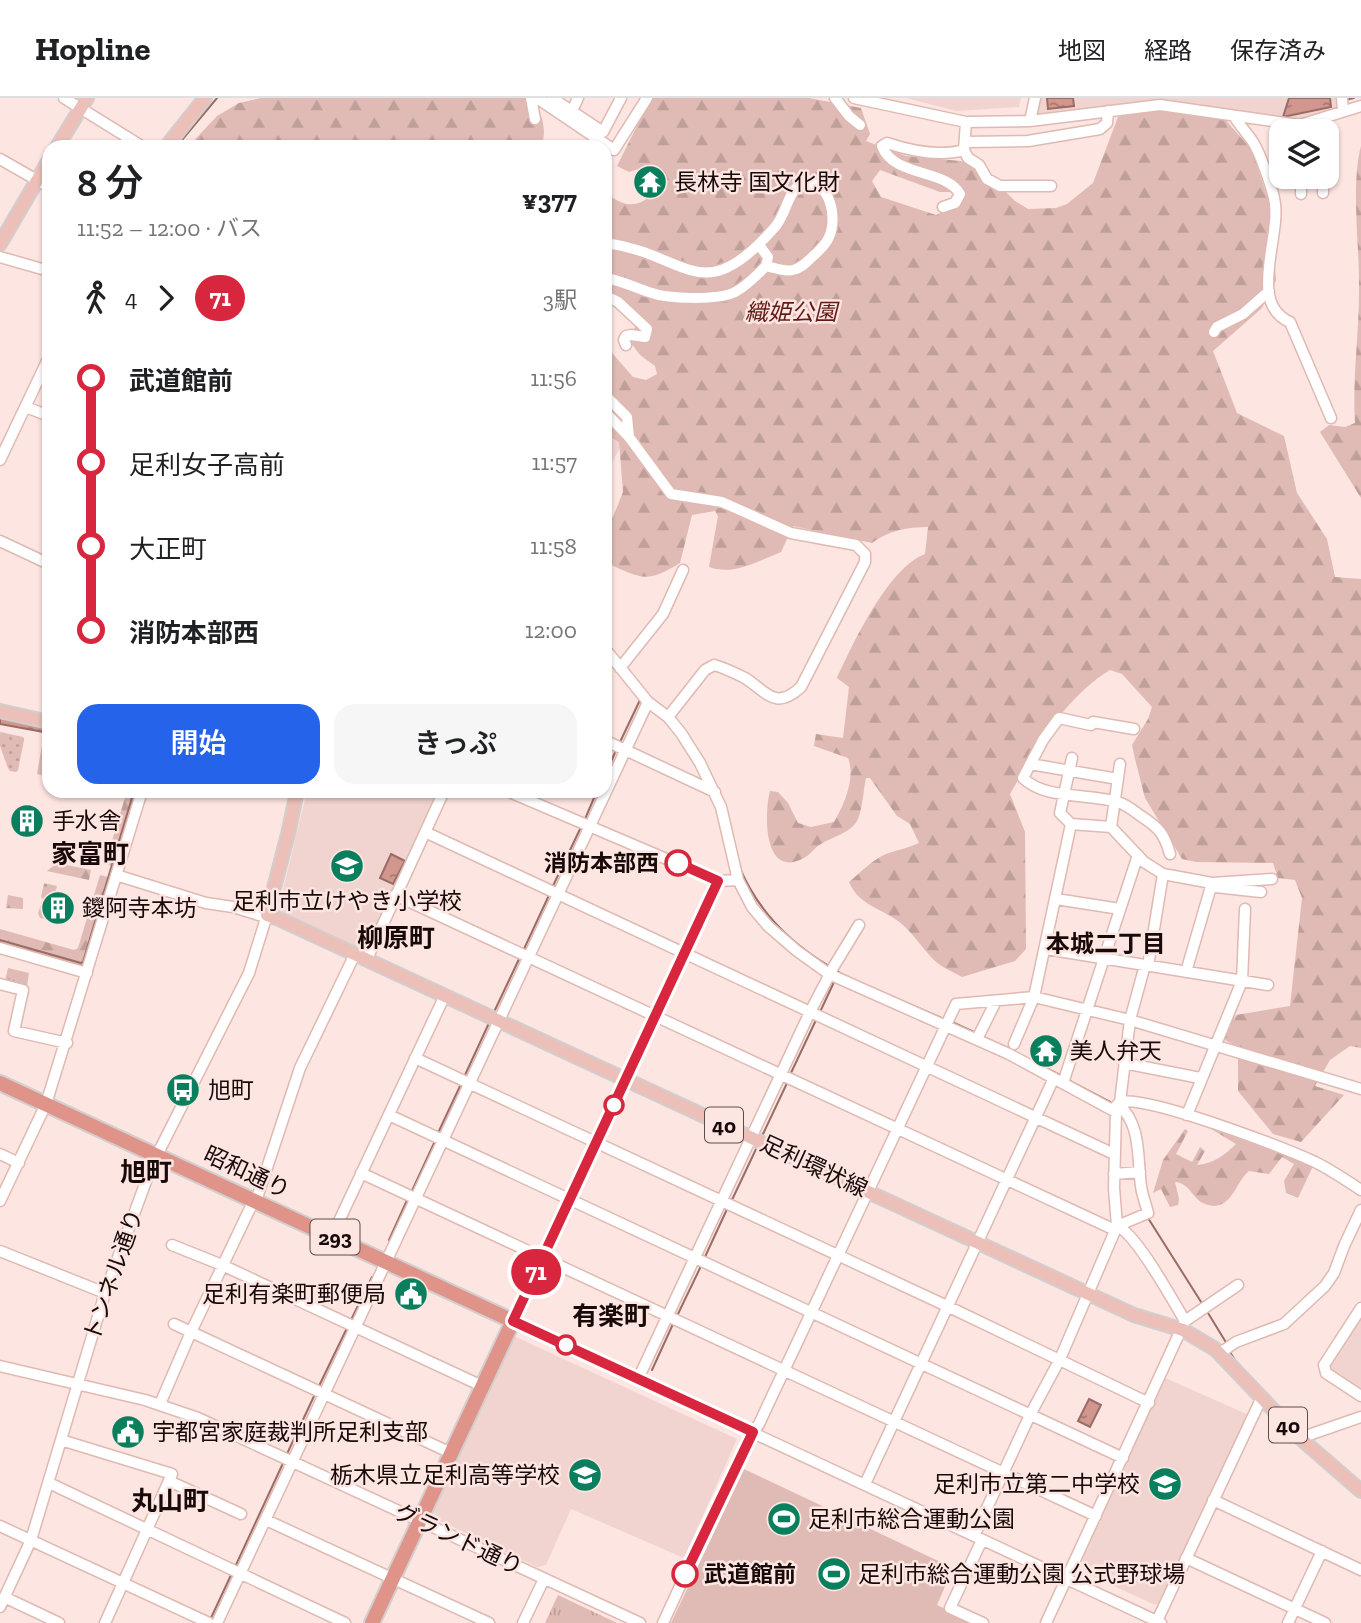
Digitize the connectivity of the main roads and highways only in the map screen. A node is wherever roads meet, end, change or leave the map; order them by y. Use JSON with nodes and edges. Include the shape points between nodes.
{"nodes":[{"id":1,"x":205,"y":98,"type":"edge"},
{"id":2,"x":84,"y":103,"type":"edge"},
{"id":3,"x":61,"y":140,"type":"edge"},
{"id":4,"x":172,"y":140,"type":"edge"},
{"id":5,"x":42,"y":172,"type":"edge"},
{"id":6,"x":0,"y":244,"type":"edge"},
{"id":7,"x":0,"y":711,"type":"edge"},
{"id":8,"x":42,"y":720,"type":"edge"},
{"id":9,"x":295,"y":798,"type":"edge"},
{"id":10,"x":0,"y":1083,"type":"edge"},
{"id":11,"x":1361,"y":1491,"type":"edge"},
{"id":12,"x":372,"y":1623,"type":"edge"}],
"edges":[{"from":1,"to":4,"type":"main road"},
{"from":2,"to":3,"type":"main road"},
{"from":5,"to":6,"type":"main road"},
{"from":7,"to":8,"type":"main road"},
{"from":9,"to":11,"type":"main road","name":"足利環状線","number":"40","via":[[267,915],[1087,1294],[1139,1317],[1184,1325],[1226,1349],[1262,1397]]},
{"from":10,"to":12,"type":"highway","name":"昭和通り","number":"293","via":[[513,1321]]}]}
